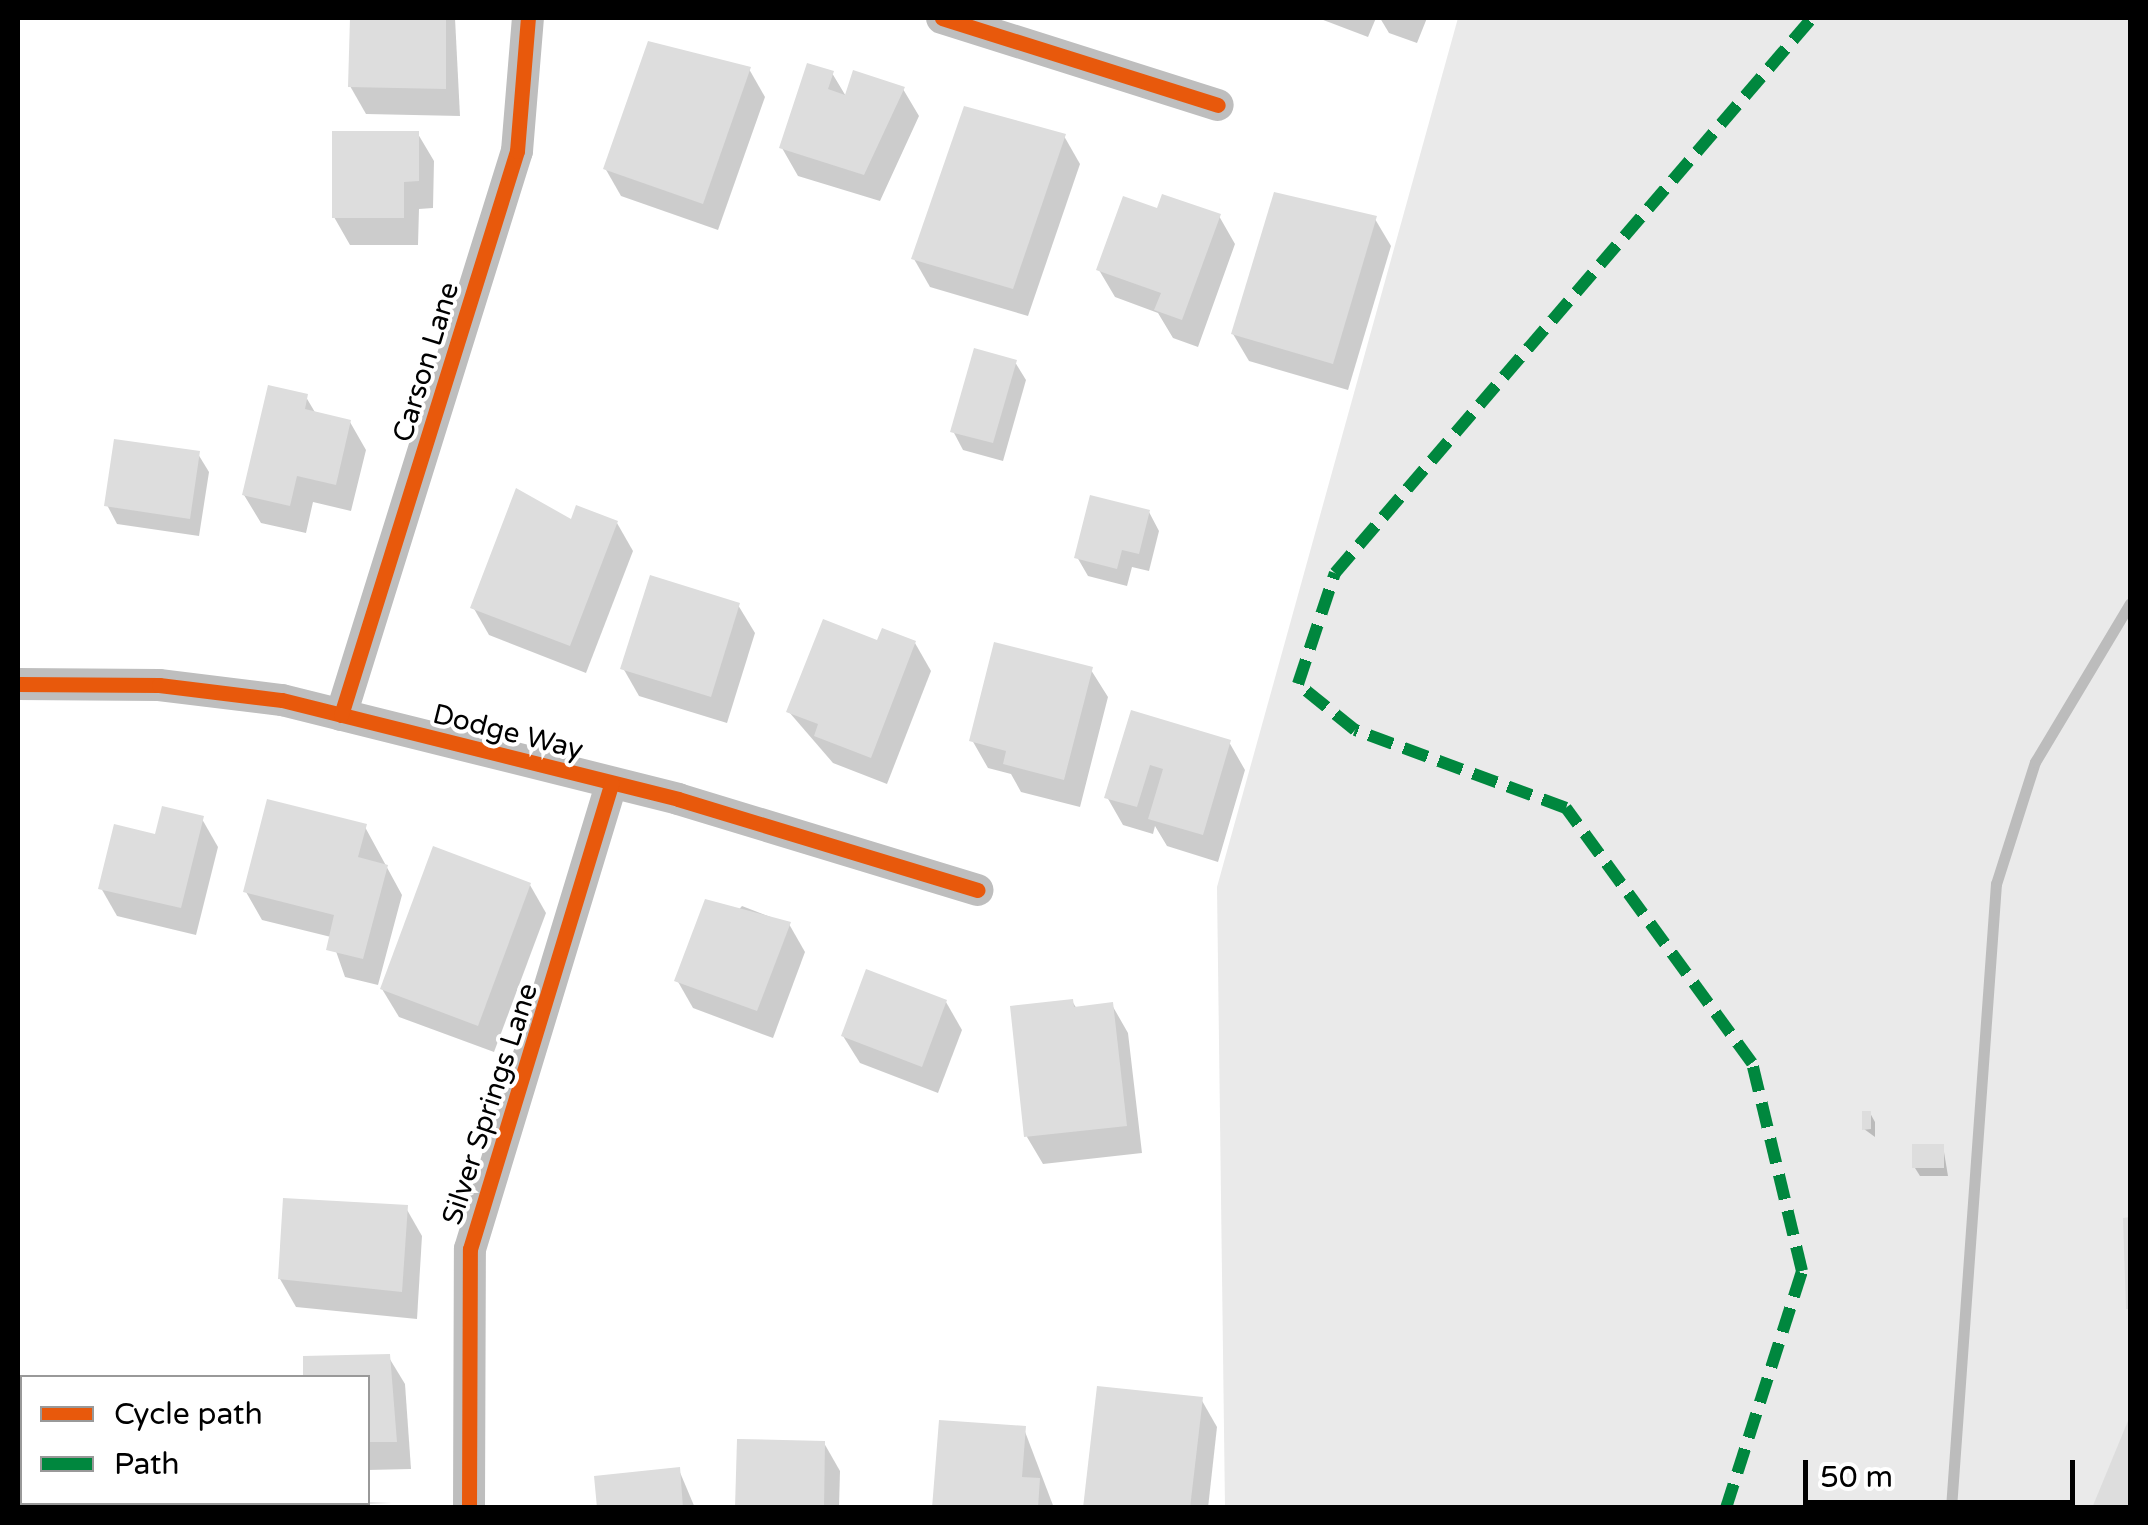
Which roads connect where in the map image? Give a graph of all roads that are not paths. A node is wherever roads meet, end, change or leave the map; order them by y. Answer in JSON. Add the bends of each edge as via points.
{"nodes":[{"id":1,"x":528,"y":18,"type":"edge"},
{"id":2,"x":942,"y":18,"type":"edge"},
{"id":3,"x":1218,"y":104,"type":"dead end"},
{"id":4,"x":18,"y":684,"type":"edge"},
{"id":5,"x":341,"y":715,"type":"junction"},
{"id":6,"x":612,"y":783,"type":"junction"},
{"id":7,"x":977,"y":890,"type":"dead end"},
{"id":8,"x":469,"y":1508,"type":"edge"}],
"edges":[{"from":1,"to":5,"type":"street","name":"Carson Lane","via":[[518,151]]},
{"from":2,"to":3,"type":"street"},
{"from":4,"to":5,"type":"street","name":"Dodge Way","via":[[159,685]]},
{"from":5,"to":6,"type":"street","name":"Dodge Way"},
{"from":6,"to":7,"type":"street","name":"Dodge Way"},
{"from":6,"to":8,"type":"street","name":"Silver Springs Lane","via":[[470,1250]]}]}
